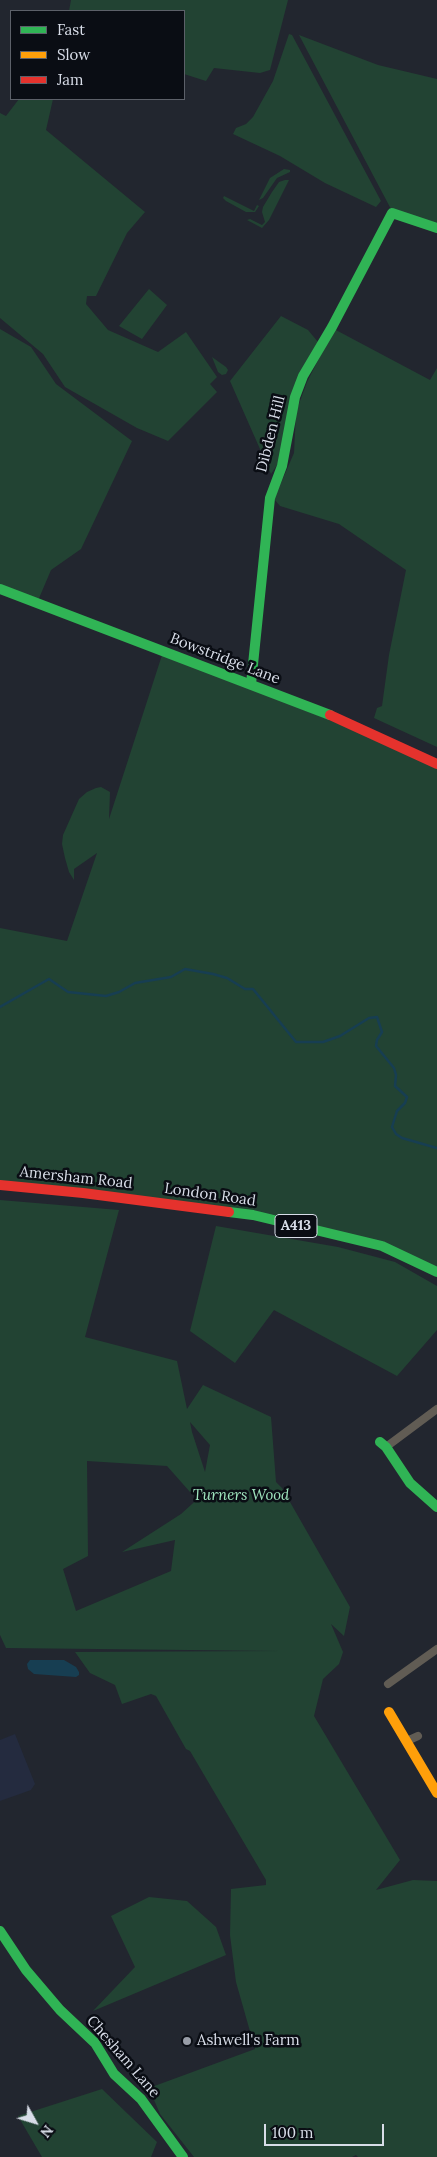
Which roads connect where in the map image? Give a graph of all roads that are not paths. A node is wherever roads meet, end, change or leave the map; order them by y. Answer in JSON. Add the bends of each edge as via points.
{"nodes":[{"id":1,"x":437,"y":228,"type":"edge"},
{"id":2,"x":0,"y":589,"type":"edge"},
{"id":3,"x":250,"y":684,"type":"junction"},
{"id":4,"x":437,"y":764,"type":"edge"},
{"id":5,"x":0,"y":1185,"type":"edge"},
{"id":6,"x":150,"y":1201,"type":"joint"},
{"id":7,"x":437,"y":1272,"type":"edge"},
{"id":8,"x":437,"y":1409,"type":"edge"},
{"id":9,"x":383,"y":1444,"type":"joint"},
{"id":10,"x":437,"y":1507,"type":"edge"},
{"id":11,"x":437,"y":1649,"type":"edge"},
{"id":12,"x":400,"y":1687,"type":"dead end"},
{"id":13,"x":389,"y":1712,"type":"dead end"},
{"id":14,"x":418,"y":1736,"type":"dead end"},
{"id":15,"x":407,"y":1741,"type":"junction"},
{"id":16,"x":437,"y":1793,"type":"edge"},
{"id":17,"x":0,"y":1932,"type":"edge"},
{"id":18,"x":183,"y":2157,"type":"edge"}],
"edges":[{"from":1,"to":3,"type":"main road","name":"Dibden Hill","via":[[392,213],[303,376],[295,398],[282,466],[270,498]]},
{"from":2,"to":3,"type":"main road","name":"Bowstridge Lane"},
{"from":3,"to":4,"type":"main road","name":"Bowstridge Lane","via":[[335,717]]},
{"from":5,"to":6,"type":"main road","name":"Amersham Road","number":"A413"},
{"from":6,"to":7,"type":"main road","name":"London Road","number":"A413","via":[[253,1215],[382,1246]]},
{"from":8,"to":9,"type":"street"},
{"from":9,"to":10,"type":"main road","via":[[410,1483]]},
{"from":11,"to":12,"type":"street","via":[[390,1682]]},
{"from":13,"to":15,"type":"main road"},
{"from":14,"to":15,"type":"street"},
{"from":15,"to":16,"type":"main road"},
{"from":17,"to":18,"type":"main road","name":"Chesham Lane","via":[[26,1970],[60,2010],[95,2043],[114,2074],[141,2100]]}]}
